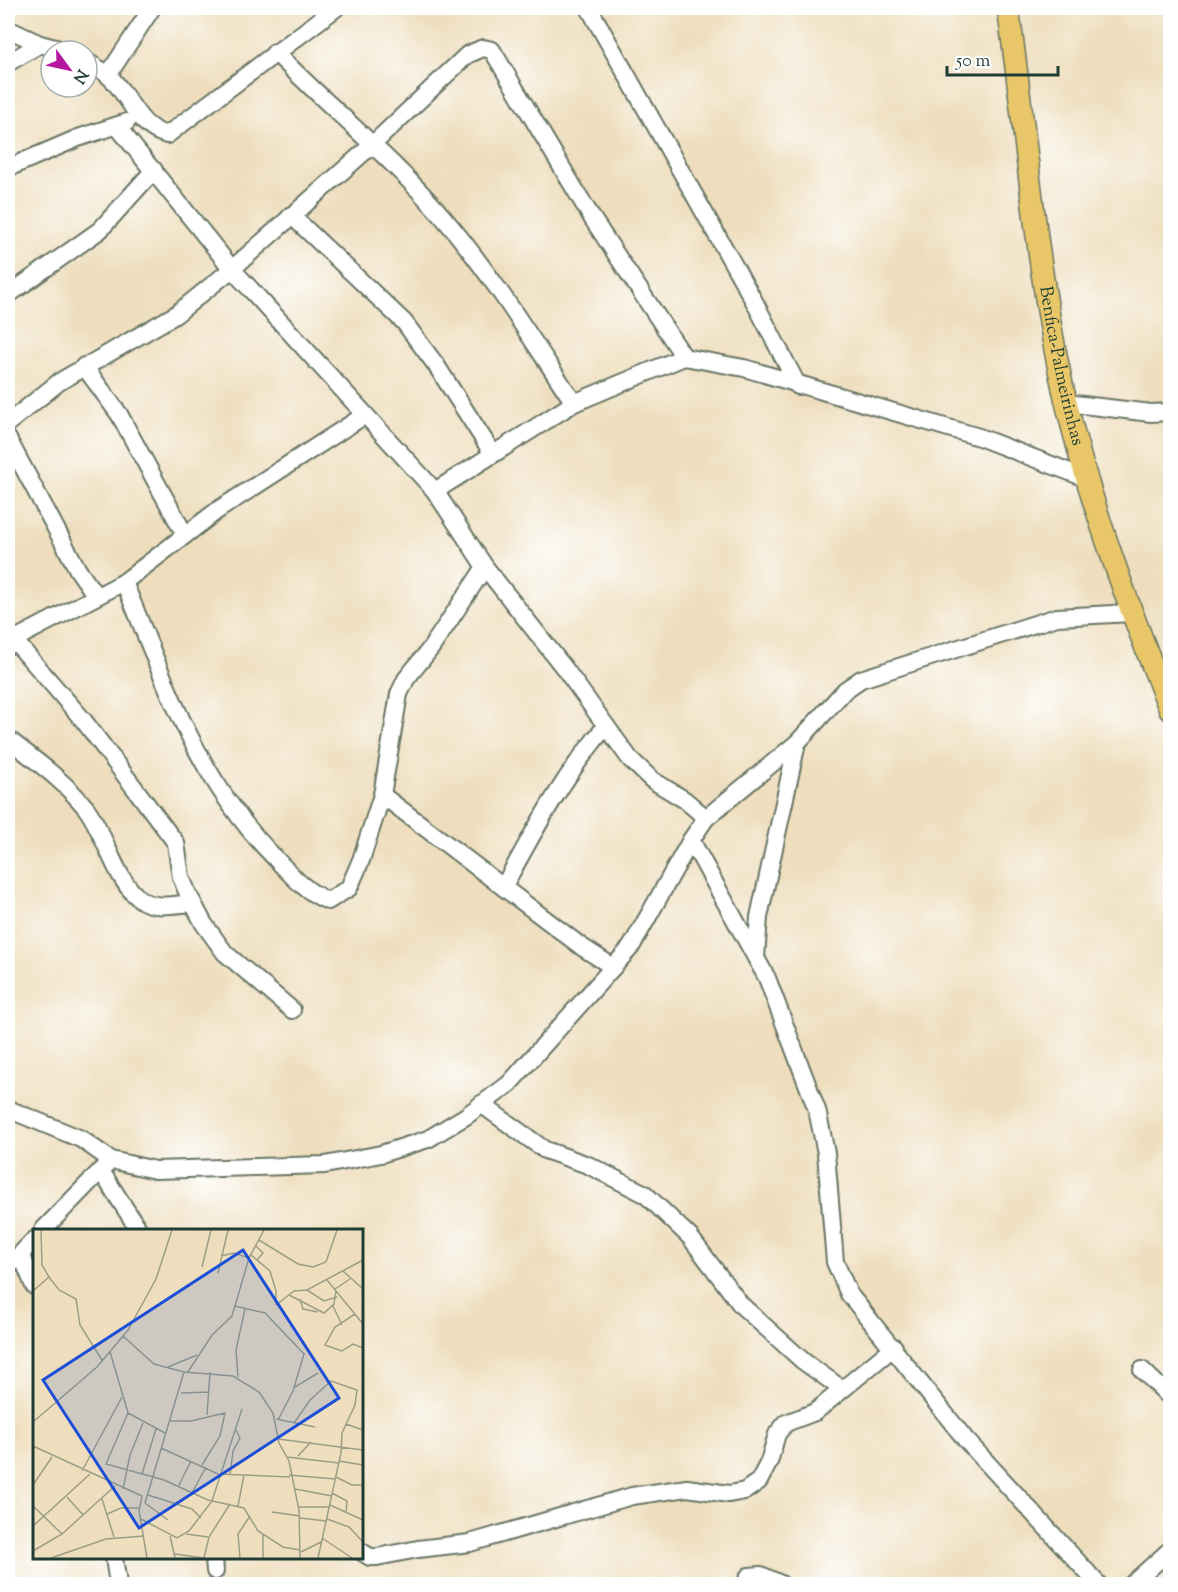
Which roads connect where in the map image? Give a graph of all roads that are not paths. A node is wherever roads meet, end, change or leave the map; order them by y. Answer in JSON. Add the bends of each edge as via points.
{"nodes":[{"id":1,"x":152,"y":8,"type":"edge"},
{"id":2,"x":589,"y":8,"type":"edge"},
{"id":3,"x":1008,"y":8,"type":"edge"},
{"id":4,"x":326,"y":10,"type":"edge"},
{"id":5,"x":8,"y":29,"type":"edge"},
{"id":6,"x":39,"y":44,"type":"edge"},
{"id":7,"x":39,"y":45,"type":"edge"},
{"id":8,"x":275,"y":52,"type":"junction"},
{"id":9,"x":8,"y":63,"type":"edge"},
{"id":10,"x":99,"y":69,"type":"edge"},
{"id":11,"x":108,"y":75,"type":"junction"},
{"id":12,"x":139,"y":118,"type":"junction"},
{"id":13,"x":117,"y":126,"type":"junction"},
{"id":14,"x":372,"y":145,"type":"junction"},
{"id":15,"x":8,"y":168,"type":"edge"},
{"id":16,"x":154,"y":170,"type":"junction"},
{"id":17,"x":291,"y":215,"type":"junction"},
{"id":18,"x":232,"y":269,"type":"junction"},
{"id":19,"x":8,"y":295,"type":"edge"},
{"id":20,"x":684,"y":357,"type":"junction"},
{"id":21,"x":84,"y":366,"type":"junction"},
{"id":22,"x":798,"y":386,"type":"junction"},
{"id":23,"x":574,"y":402,"type":"junction"},
{"id":24,"x":1066,"y":403,"type":"junction"},
{"id":25,"x":1170,"y":412,"type":"edge"},
{"id":26,"x":365,"y":415,"type":"junction"},
{"id":27,"x":8,"y":423,"type":"edge"},
{"id":28,"x":8,"y":439,"type":"edge"},
{"id":29,"x":493,"y":454,"type":"junction"},
{"id":30,"x":1088,"y":479,"type":"junction"},
{"id":31,"x":435,"y":491,"type":"junction"},
{"id":32,"x":185,"y":535,"type":"junction"},
{"id":33,"x":485,"y":567,"type":"junction"},
{"id":34,"x":124,"y":582,"type":"junction"},
{"id":35,"x":96,"y":596,"type":"junction"},
{"id":36,"x":1132,"y":613,"type":"junction"},
{"id":37,"x":10,"y":640,"type":"edge"},
{"id":38,"x":1170,"y":710,"type":"edge"},
{"id":39,"x":606,"y":726,"type":"junction"},
{"id":40,"x":8,"y":739,"type":"edge"},
{"id":41,"x":797,"y":743,"type":"junction"},
{"id":42,"x":382,"y":795,"type":"junction"},
{"id":43,"x":706,"y":818,"type":"junction"},
{"id":44,"x":691,"y":840,"type":"junction"},
{"id":45,"x":504,"y":886,"type":"junction"},
{"id":46,"x":193,"y":903,"type":"junction"},
{"id":47,"x":756,"y":957,"type":"junction"},
{"id":48,"x":614,"y":967,"type":"junction"},
{"id":49,"x":292,"y":1010,"type":"dead end"},
{"id":50,"x":481,"y":1104,"type":"junction"},
{"id":51,"x":8,"y":1108,"type":"edge"},
{"id":52,"x":106,"y":1166,"type":"junction"},
{"id":53,"x":44,"y":1229,"type":"edge"},
{"id":54,"x":138,"y":1229,"type":"edge"},
{"id":55,"x":33,"y":1241,"type":"edge"},
{"id":56,"x":21,"y":1254,"type":"junction"},
{"id":57,"x":8,"y":1267,"type":"edge"},
{"id":58,"x":33,"y":1284,"type":"edge"},
{"id":59,"x":894,"y":1347,"type":"junction"},
{"id":60,"x":1143,"y":1370,"type":"dead end"},
{"id":61,"x":842,"y":1389,"type":"junction"},
{"id":62,"x":1170,"y":1397,"type":"edge"},
{"id":63,"x":1170,"y":1550,"type":"edge"},
{"id":64,"x":363,"y":1553,"type":"edge"},
{"id":65,"x":114,"y":1559,"type":"edge"},
{"id":66,"x":118,"y":1584,"type":"edge"},
{"id":67,"x":745,"y":1584,"type":"edge"},
{"id":68,"x":781,"y":1584,"type":"edge"},
{"id":69,"x":1098,"y":1584,"type":"edge"},
{"id":70,"x":1132,"y":1584,"type":"edge"}],
"edges":[{"from":1,"to":11,"type":"street"},
{"from":2,"to":22,"type":"street"},
{"from":3,"to":24,"type":"main road","name":"Benfica-Palmeirinhas","via":[[1047,298]]},
{"from":4,"to":8,"type":"street"},
{"from":5,"to":6,"type":"street"},
{"from":7,"to":9,"type":"street"},
{"from":8,"to":12,"type":"street","via":[[167,135],[155,132]]},
{"from":8,"to":14,"type":"street"},
{"from":10,"to":11,"type":"street"},
{"from":11,"to":12,"type":"street"},
{"from":12,"to":13,"type":"street"},
{"from":13,"to":15,"type":"street"},
{"from":13,"to":16,"type":"street"},
{"from":14,"to":17,"type":"street"},
{"from":14,"to":20,"type":"street","via":[[467,55],[483,48],[492,50],[592,218]]},
{"from":14,"to":23,"type":"street","via":[[442,216],[510,306]]},
{"from":16,"to":18,"type":"street"},
{"from":16,"to":19,"type":"street","via":[[100,230]]},
{"from":17,"to":18,"type":"street"},
{"from":17,"to":29,"type":"street","via":[[404,322]]},
{"from":18,"to":21,"type":"street","via":[[175,315]]},
{"from":18,"to":26,"type":"street"},
{"from":20,"to":22,"type":"street","via":[[744,368]]},
{"from":20,"to":23,"type":"street"},
{"from":21,"to":27,"type":"street"},
{"from":21,"to":32,"type":"street","via":[[119,414]]},
{"from":22,"to":30,"type":"street","via":[[979,437]]},
{"from":23,"to":29,"type":"street"},
{"from":24,"to":25,"type":"street"},
{"from":24,"to":30,"type":"main road","name":"Benfica-Palmeirinhas"},
{"from":26,"to":31,"type":"street"},
{"from":26,"to":32,"type":"street"},
{"from":28,"to":35,"type":"street","via":[[73,562]]},
{"from":29,"to":31,"type":"street"},
{"from":30,"to":36,"type":"main road","name":"Benfica-Palmeirinhas"},
{"from":31,"to":33,"type":"street"},
{"from":32,"to":34,"type":"street"},
{"from":33,"to":39,"type":"street"},
{"from":33,"to":42,"type":"street","via":[[399,694]]},
{"from":34,"to":35,"type":"street"},
{"from":34,"to":42,"type":"street","via":[[192,745],[217,788],[246,829],[309,894],[328,901],[349,888]]},
{"from":35,"to":37,"type":"street"},
{"from":36,"to":38,"type":"main road","name":"Benfica-Palmeirinhas"},
{"from":36,"to":41,"type":"street","via":[[1057,617],[861,679],[845,690]]},
{"from":37,"to":46,"type":"street","via":[[91,730],[176,843],[181,877]]},
{"from":39,"to":43,"type":"street","via":[[630,759],[652,780]]},
{"from":39,"to":45,"type":"street","via":[[550,800]]},
{"from":40,"to":46,"type":"street","via":[[62,782],[88,810],[136,896],[153,906]]},
{"from":41,"to":43,"type":"street"},
{"from":41,"to":47,"type":"street","via":[[759,917]]},
{"from":42,"to":45,"type":"street"},
{"from":43,"to":44,"type":"street"},
{"from":44,"to":47,"type":"street"},
{"from":44,"to":48,"type":"street","via":[[647,923]]},
{"from":45,"to":48,"type":"street"},
{"from":46,"to":49,"type":"street","via":[[225,953]]},
{"from":47,"to":59,"type":"street","via":[[817,1110],[826,1153],[835,1262],[849,1294]]},
{"from":48,"to":50,"type":"street","via":[[509,1084]]},
{"from":50,"to":52,"type":"street","via":[[428,1139],[381,1154],[325,1165],[155,1170]]},
{"from":50,"to":61,"type":"street","via":[[545,1150],[588,1165],[645,1194],[690,1237],[741,1305],[803,1361]]},
{"from":51,"to":52,"type":"street","via":[[81,1139]]},
{"from":52,"to":53,"type":"street"},
{"from":52,"to":54,"type":"street"},
{"from":55,"to":56,"type":"street"},
{"from":56,"to":57,"type":"street"},
{"from":56,"to":58,"type":"street"},
{"from":59,"to":61,"type":"street"},
{"from":59,"to":69,"type":"street","via":[[966,1440]]},
{"from":60,"to":62,"type":"street"},
{"from":61,"to":64,"type":"street","via":[[815,1412],[786,1423],[777,1434],[770,1462],[759,1480],[745,1491],[729,1494],[687,1488],[632,1496],[470,1543],[377,1557]]},
{"from":63,"to":70,"type":"street"},
{"from":65,"to":66,"type":"street"},
{"from":67,"to":68,"type":"street","via":[[749,1576],[761,1575]]}]}
